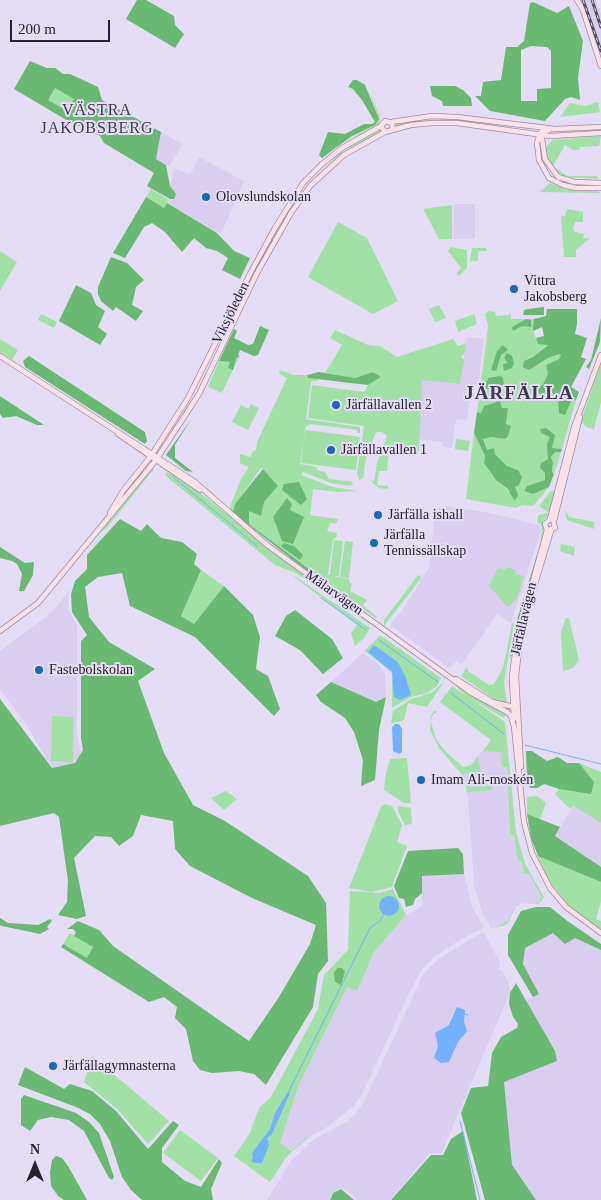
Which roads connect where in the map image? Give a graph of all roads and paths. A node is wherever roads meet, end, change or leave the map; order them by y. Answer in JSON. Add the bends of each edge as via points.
{"nodes":[{"id":1,"x":577,"y":0,"type":"edge"},
{"id":2,"x":601,"y":66,"type":"edge"},
{"id":3,"x":390,"y":122,"type":"junction"},
{"id":4,"x":381,"y":126,"type":"junction"},
{"id":5,"x":532,"y":127,"type":"junction"},
{"id":6,"x":600,"y":127,"type":"edge"},
{"id":7,"x":555,"y":129,"type":"junction"},
{"id":8,"x":393,"y":130,"type":"junction"},
{"id":9,"x":384,"y":132,"type":"junction"},
{"id":10,"x":601,"y":133,"type":"edge"},
{"id":11,"x":531,"y":134,"type":"junction"},
{"id":12,"x":541,"y":134,"type":"junction"},
{"id":13,"x":566,"y":136,"type":"junction"},
{"id":14,"x":537,"y":143,"type":"junction"},
{"id":15,"x":543,"y":151,"type":"junction"},
{"id":16,"x":601,"y":183,"type":"edge"},
{"id":17,"x":601,"y":188,"type":"edge"},
{"id":18,"x":601,"y":355,"type":"edge"},
{"id":19,"x":0,"y":356,"type":"edge"},
{"id":20,"x":152,"y":455,"type":"junction"},
{"id":21,"x":157,"y":459,"type":"junction"},
{"id":22,"x":552,"y":520,"type":"junction"},
{"id":23,"x":105,"y":523,"type":"junction"},
{"id":24,"x":549,"y":530,"type":"junction"},
{"id":25,"x":0,"y":631,"type":"edge"},
{"id":26,"x":512,"y":690,"type":"junction"},
{"id":27,"x":499,"y":706,"type":"junction"},
{"id":28,"x":515,"y":708,"type":"junction"},
{"id":29,"x":514,"y":728,"type":"junction"},
{"id":30,"x":521,"y":796,"type":"junction"},
{"id":31,"x":601,"y":933,"type":"edge"}],
"edges":[{"from":1,"to":2,"type":"street"},
{"from":3,"to":4,"type":"street","name":"Viksjöleden","via":[[384,121]]},
{"from":3,"to":5,"type":"street","via":[[457,116]]},
{"from":3,"to":8,"type":"street"},
{"from":4,"to":9,"type":"street"},
{"from":4,"to":20,"type":"street","name":"Viksjöleden","via":[[342,148],[303,183],[252,270],[200,379]]},
{"from":5,"to":7,"type":"street"},
{"from":5,"to":12,"type":"street"},
{"from":6,"to":7,"type":"street"},
{"from":7,"to":12,"type":"street"},
{"from":8,"to":9,"type":"street","name":"Viksjöleden"},
{"from":8,"to":11,"type":"street","via":[[433,123],[457,123]]},
{"from":9,"to":21,"type":"street","name":"Viksjöleden","via":[[344,154],[298,202],[257,273],[199,394]]},
{"from":10,"to":13,"type":"street"},
{"from":11,"to":12,"type":"street"},
{"from":11,"to":14,"type":"street"},
{"from":12,"to":13,"type":"street"},
{"from":12,"to":14,"type":"street"},
{"from":12,"to":15,"type":"street"},
{"from":13,"to":15,"type":"street","via":[[549,139]]},
{"from":14,"to":17,"type":"street","via":[[542,168],[554,181],[576,188]]},
{"from":15,"to":16,"type":"street","via":[[548,166],[558,177],[575,182]]},
{"from":18,"to":22,"type":"street","via":[[574,427]]},
{"from":19,"to":20,"type":"street","name":"Mälarvägen"},
{"from":20,"to":21,"type":"street","name":"Mälarvägen"},
{"from":20,"to":23,"type":"street","name":"Viksjöleden","via":[[123,491]]},
{"from":21,"to":23,"type":"street","name":"Viksjöleden"},
{"from":21,"to":27,"type":"street","name":"Mälarvägen","via":[[195,482],[267,544],[470,692]]},
{"from":22,"to":24,"type":"street","via":[[545,524]]},
{"from":22,"to":24,"type":"street","via":[[556,527]]},
{"from":23,"to":25,"type":"street","name":"Viksjöleden","via":[[38,603]]},
{"from":24,"to":26,"type":"street","name":"Järfällavägen","via":[[519,634]]},
{"from":24,"to":28,"type":"street","name":"Järfällavägen","via":[[520,644]]},
{"from":26,"to":27,"type":"street","via":[[510,702]]},
{"from":26,"to":28,"type":"street","name":"Järfällavägen"},
{"from":27,"to":28,"type":"street"},
{"from":27,"to":29,"type":"street","name":"Järfällavägen","via":[[511,716]]},
{"from":28,"to":29,"type":"street","name":"Järfällavägen"},
{"from":28,"to":30,"type":"street","name":"Järfällavägen"},
{"from":29,"to":30,"type":"street","name":"Järfällavägen"},
{"from":30,"to":31,"type":"street","name":"Järfällavägen","via":[[526,835],[540,872],[566,907]]}]}
